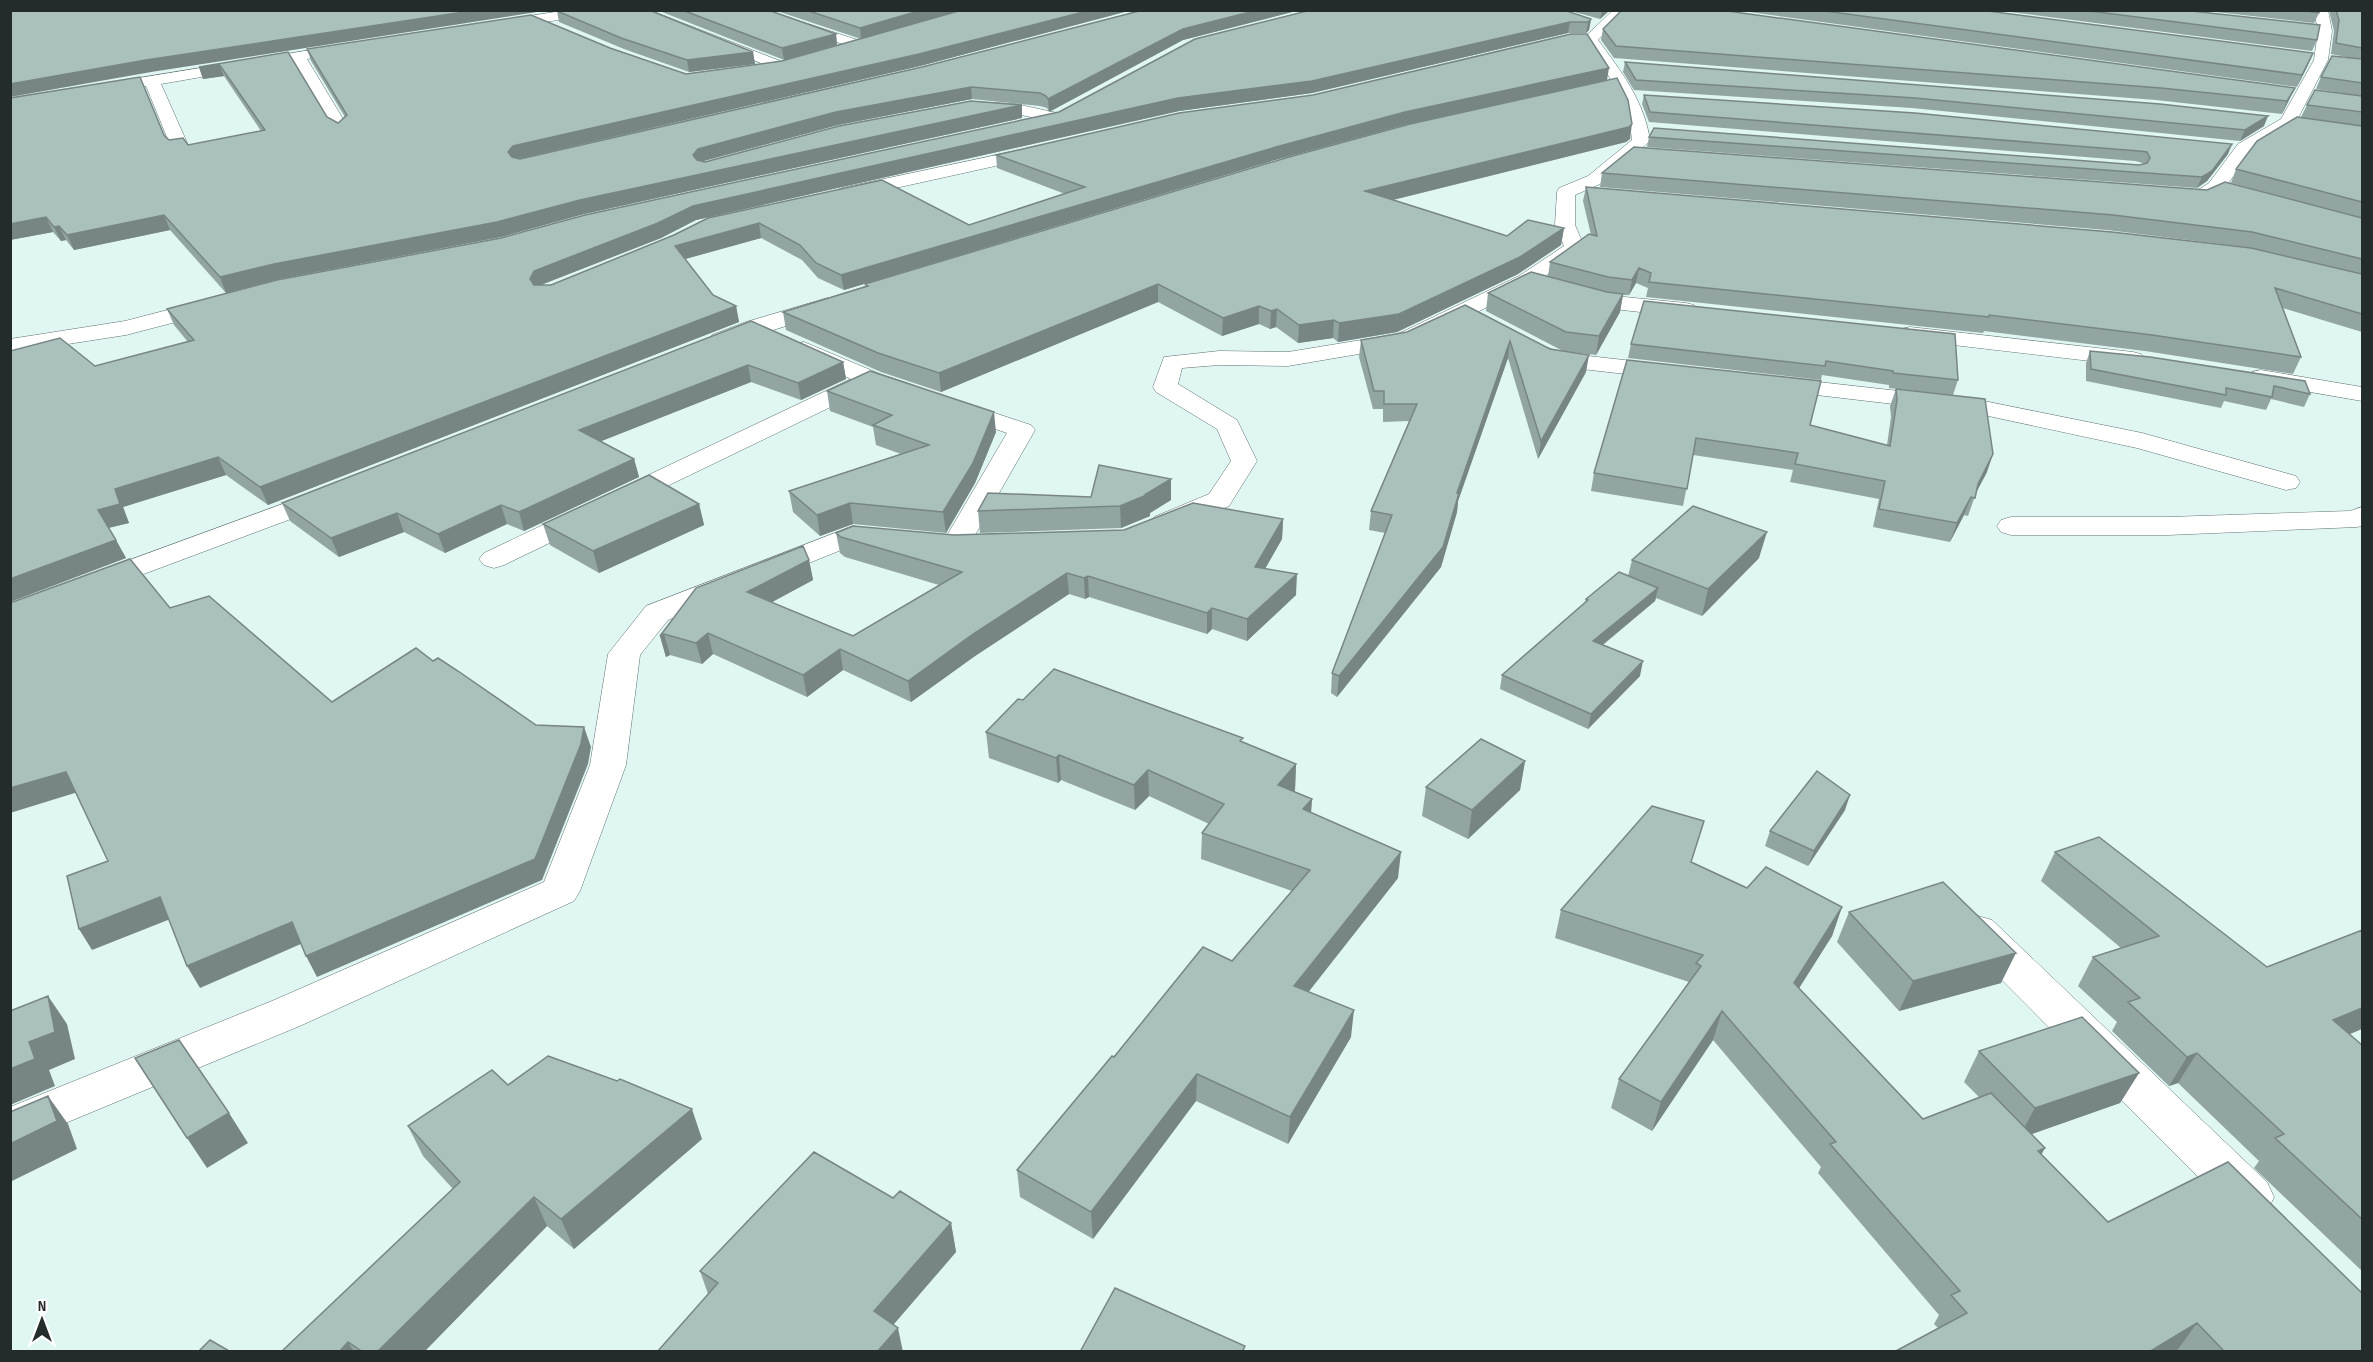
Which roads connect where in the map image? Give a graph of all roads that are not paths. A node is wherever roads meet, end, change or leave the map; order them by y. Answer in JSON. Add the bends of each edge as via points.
{"nodes":[{"id":1,"x":599,"y":10,"type":"edge"},
{"id":2,"x":636,"y":10,"type":"edge"},
{"id":3,"x":750,"y":10,"type":"edge"},
{"id":4,"x":1642,"y":10,"type":"edge"},
{"id":5,"x":2321,"y":10,"type":"edge"},
{"id":6,"x":537,"y":20,"type":"junction"},
{"id":7,"x":478,"y":28,"type":"edge"},
{"id":8,"x":557,"y":28,"type":"edge"},
{"id":9,"x":1592,"y":29,"type":"junction"},
{"id":10,"x":1558,"y":42,"type":"edge"},
{"id":11,"x":368,"y":45,"type":"edge"},
{"id":12,"x":839,"y":52,"type":"edge"},
{"id":13,"x":298,"y":57,"type":"junction"},
{"id":14,"x":747,"y":72,"type":"edge"},
{"id":15,"x":151,"y":79,"type":"junction"},
{"id":16,"x":2297,"y":93,"type":"junction"},
{"id":17,"x":2323,"y":96,"type":"edge"},
{"id":18,"x":10,"y":104,"type":"edge"},
{"id":19,"x":961,"y":108,"type":"edge"},
{"id":20,"x":2266,"y":119,"type":"edge"},
{"id":21,"x":2288,"y":122,"type":"junction"},
{"id":22,"x":2310,"y":125,"type":"edge"},
{"id":23,"x":1019,"y":126,"type":"edge"},
{"id":24,"x":341,"y":129,"type":"edge"},
{"id":25,"x":2220,"y":145,"type":"edge"},
{"id":26,"x":180,"y":147,"type":"edge"},
{"id":27,"x":1052,"y":148,"type":"edge"},
{"id":28,"x":2244,"y":148,"type":"junction"},
{"id":29,"x":2214,"y":179,"type":"junction"},
{"id":30,"x":1566,"y":192,"type":"junction"},
{"id":31,"x":2155,"y":192,"type":"edge"},
{"id":32,"x":2238,"y":193,"type":"edge"},
{"id":33,"x":1602,"y":195,"type":"edge"},
{"id":34,"x":834,"y":196,"type":"edge"},
{"id":35,"x":1526,"y":280,"type":"junction"},
{"id":36,"x":236,"y":299,"type":"edge"},
{"id":37,"x":844,"y":300,"type":"edge"},
{"id":38,"x":1462,"y":310,"type":"junction"},
{"id":39,"x":1710,"y":313,"type":"edge"},
{"id":40,"x":754,"y":327,"type":"junction"},
{"id":41,"x":1493,"y":327,"type":"edge"},
{"id":42,"x":1886,"y":332,"type":"edge"},
{"id":43,"x":13,"y":341,"type":"edge"},
{"id":44,"x":1525,"y":343,"type":"edge"},
{"id":45,"x":699,"y":349,"type":"edge"},
{"id":46,"x":2157,"y":362,"type":"edge"},
{"id":47,"x":2238,"y":374,"type":"edge"},
{"id":48,"x":1697,"y":375,"type":"edge"},
{"id":49,"x":871,"y":378,"type":"junction"},
{"id":50,"x":1756,"y":382,"type":"edge"},
{"id":51,"x":2362,"y":394,"type":"edge"},
{"id":52,"x":2286,"y":482,"type":"dead end"},
{"id":53,"x":348,"y":487,"type":"edge"},
{"id":54,"x":2362,"y":514,"type":"edge"},
{"id":55,"x":2011,"y":526,"type":"dead end"},
{"id":56,"x":1135,"y":535,"type":"edge"},
{"id":57,"x":933,"y":542,"type":"junction"},
{"id":58,"x":990,"y":544,"type":"edge"},
{"id":59,"x":494,"y":559,"type":"dead end"},
{"id":60,"x":10,"y":615,"type":"edge"},
{"id":61,"x":1947,"y":900,"type":"edge"},
{"id":62,"x":10,"y":1127,"type":"edge"},
{"id":63,"x":2278,"y":1225,"type":"edge"}],
"edges":[{"from":1,"to":6,"type":"street"},
{"from":2,"to":14,"type":"street","via":[[788,66]]},
{"from":3,"to":12,"type":"street","via":[[867,44]]},
{"from":4,"to":9,"type":"street","via":[[1616,15]]},
{"from":5,"to":16,"type":"street","via":[[2320,60]]},
{"from":6,"to":7,"type":"street"},
{"from":6,"to":8,"type":"street"},
{"from":9,"to":10,"type":"street"},
{"from":9,"to":30,"type":"street","via":[[1622,82],[1645,142],[1594,180]]},
{"from":11,"to":13,"type":"street"},
{"from":13,"to":15,"type":"street"},
{"from":13,"to":24,"type":"street"},
{"from":15,"to":18,"type":"street"},
{"from":15,"to":26,"type":"street"},
{"from":16,"to":17,"type":"street"},
{"from":16,"to":21,"type":"street"},
{"from":19,"to":23,"type":"street","via":[[1016,109],[1065,116]]},
{"from":20,"to":21,"type":"street"},
{"from":21,"to":22,"type":"street"},
{"from":21,"to":28,"type":"street"},
{"from":25,"to":28,"type":"street"},
{"from":27,"to":34,"type":"street"},
{"from":28,"to":29,"type":"street"},
{"from":29,"to":31,"type":"street","via":[[2201,196]]},
{"from":29,"to":32,"type":"street"},
{"from":30,"to":33,"type":"street"},
{"from":30,"to":35,"type":"street","via":[[1565,225],[1575,248]]},
{"from":35,"to":38,"type":"street"},
{"from":35,"to":39,"type":"street","via":[[1604,301]]},
{"from":36,"to":43,"type":"street","via":[[126,328]]},
{"from":37,"to":40,"type":"street"},
{"from":38,"to":41,"type":"street"},
{"from":38,"to":56,"type":"street","via":[[1404,340],[1288,359],[1172,362],[1165,387],[1228,425],[1245,462],[1219,500]]},
{"from":40,"to":45,"type":"street"},
{"from":40,"to":49,"type":"street"},
{"from":42,"to":46,"type":"street"},
{"from":44,"to":48,"type":"street","via":[[1556,359]]},
{"from":47,"to":51,"type":"street"},
{"from":49,"to":57,"type":"street","via":[[1022,430]]},
{"from":49,"to":59,"type":"street"},
{"from":50,"to":52,"type":"street","via":[[1979,407],[2142,441]]},
{"from":53,"to":60,"type":"street"},
{"from":54,"to":55,"type":"street","via":[[2358,519],[2168,526]]},
{"from":57,"to":58,"type":"street"},
{"from":57,"to":62,"type":"street","via":[[853,535],[657,613],[624,654],[608,765],[560,891],[219,1043]]},
{"from":61,"to":63,"type":"street"}]}
